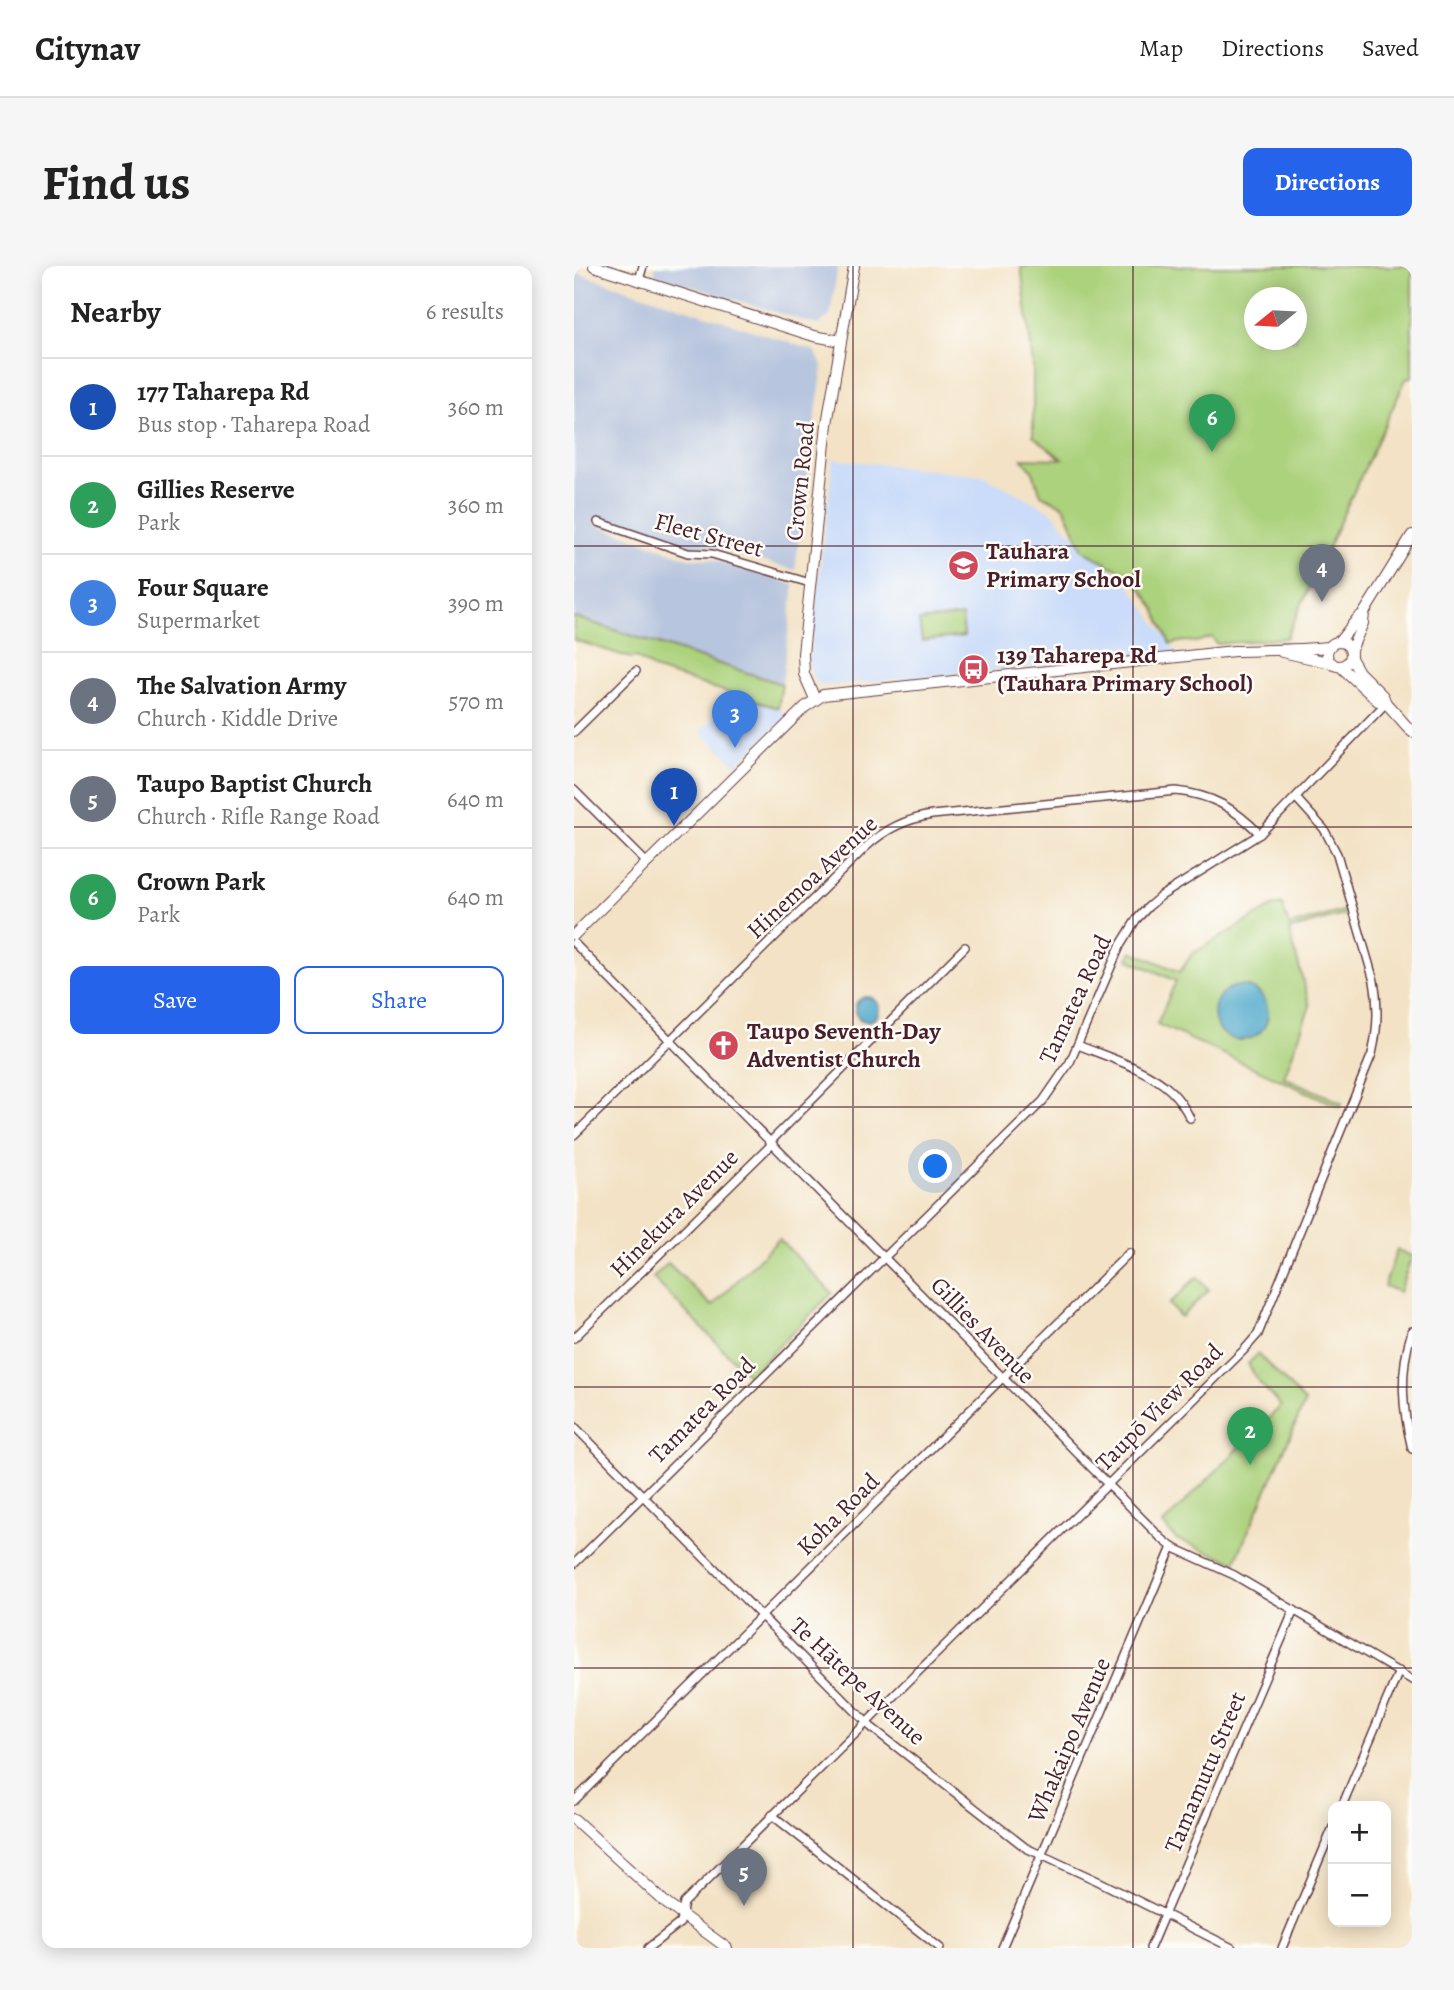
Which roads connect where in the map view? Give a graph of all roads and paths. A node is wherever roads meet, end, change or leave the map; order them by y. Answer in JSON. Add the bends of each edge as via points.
{"nodes":[{"id":1,"x":594,"y":266,"type":"edge"},
{"id":2,"x":643,"y":266,"type":"edge"},
{"id":3,"x":854,"y":266,"type":"edge"},
{"id":4,"x":639,"y":280,"type":"junction"},
{"id":5,"x":841,"y":341,"type":"junction"},
{"id":6,"x":598,"y":522,"type":"dead end"},
{"id":7,"x":1412,"y":535,"type":"edge"},
{"id":8,"x":810,"y":583,"type":"junction"},
{"id":9,"x":1364,"y":613,"type":"junction"},
{"id":10,"x":1334,"y":644,"type":"junction"},
{"id":11,"x":1278,"y":651,"type":"junction"},
{"id":12,"x":1351,"y":654,"type":"junction"},
{"id":13,"x":1336,"y":665,"type":"junction"},
{"id":14,"x":636,"y":671,"type":"dead end"},
{"id":15,"x":815,"y":699,"type":"junction"},
{"id":16,"x":1385,"y":703,"type":"junction"},
{"id":17,"x":574,"y":732,"type":"edge"},
{"id":18,"x":1412,"y":732,"type":"edge"},
{"id":19,"x":574,"y":790,"type":"edge"},
{"id":20,"x":1296,"y":798,"type":"junction"},
{"id":21,"x":1260,"y":834,"type":"junction"},
{"id":22,"x":647,"y":863,"type":"junction"},
{"id":23,"x":574,"y":935,"type":"edge"},
{"id":24,"x":574,"y":943,"type":"edge"},
{"id":25,"x":965,"y":947,"type":"dead end"},
{"id":26,"x":670,"y":1041,"type":"junction"},
{"id":27,"x":1078,"y":1045,"type":"junction"},
{"id":28,"x":1190,"y":1118,"type":"dead end"},
{"id":29,"x":574,"y":1135,"type":"edge"},
{"id":30,"x":771,"y":1143,"type":"junction"},
{"id":31,"x":1129,"y":1253,"type":"dead end"},
{"id":32,"x":884,"y":1258,"type":"junction"},
{"id":33,"x":1412,"y":1331,"type":"edge"},
{"id":34,"x":574,"y":1338,"type":"edge"},
{"id":35,"x":1003,"y":1378,"type":"junction"},
{"id":36,"x":574,"y":1426,"type":"edge"},
{"id":37,"x":1412,"y":1448,"type":"edge"},
{"id":38,"x":1108,"y":1485,"type":"junction"},
{"id":39,"x":643,"y":1496,"type":"junction"},
{"id":40,"x":1172,"y":1548,"type":"junction"},
{"id":41,"x":574,"y":1564,"type":"edge"},
{"id":42,"x":1294,"y":1610,"type":"junction"},
{"id":43,"x":762,"y":1616,"type":"junction"},
{"id":44,"x":1399,"y":1671,"type":"junction"},
{"id":45,"x":1412,"y":1680,"type":"edge"},
{"id":46,"x":866,"y":1723,"type":"junction"},
{"id":47,"x":574,"y":1801,"type":"edge"},
{"id":48,"x":1344,"y":1801,"type":"edge"},
{"id":49,"x":772,"y":1815,"type":"junction"},
{"id":50,"x":574,"y":1819,"type":"edge"},
{"id":51,"x":1328,"y":1839,"type":"edge"},
{"id":52,"x":1041,"y":1856,"type":"junction"},
{"id":53,"x":1165,"y":1914,"type":"junction"},
{"id":54,"x":681,"y":1916,"type":"junction"},
{"id":55,"x":648,"y":1948,"type":"edge"},
{"id":56,"x":727,"y":1948,"type":"edge"},
{"id":57,"x":940,"y":1948,"type":"edge"},
{"id":58,"x":1002,"y":1948,"type":"edge"},
{"id":59,"x":1150,"y":1948,"type":"edge"},
{"id":60,"x":1232,"y":1948,"type":"edge"},
{"id":61,"x":1282,"y":1948,"type":"edge"}],
"edges":[{"from":1,"to":4,"type":"street"},
{"from":2,"to":4,"type":"street"},
{"from":3,"to":5,"type":"street","name":"Crown Road"},
{"from":4,"to":5,"type":"street"},
{"from":5,"to":8,"type":"street","name":"Crown Road"},
{"from":6,"to":8,"type":"street","name":"Fleet Street","via":[[688,553],[712,554]]},
{"from":7,"to":9,"type":"street"},
{"from":8,"to":15,"type":"street","name":"Crown Road","via":[[803,664]]},
{"from":9,"to":10,"type":"street"},
{"from":9,"to":12,"type":"street"},
{"from":10,"to":11,"type":"street"},
{"from":10,"to":12,"type":"street","via":[[1346,644]]},
{"from":10,"to":13,"type":"street","via":[[1328,657]]},
{"from":11,"to":13,"type":"street"},
{"from":11,"to":15,"type":"street","via":[[1220,652],[833,693]]},
{"from":12,"to":13,"type":"street","via":[[1347,663]]},
{"from":12,"to":16,"type":"street","via":[[1359,672]]},
{"from":13,"to":16,"type":"street"},
{"from":14,"to":17,"type":"street"},
{"from":15,"to":22,"type":"street"},
{"from":16,"to":18,"type":"street"},
{"from":16,"to":20,"type":"street","name":"Tamatea Road"},
{"from":19,"to":22,"type":"street"},
{"from":20,"to":21,"type":"street","name":"Tamatea Road"},
{"from":20,"to":38,"type":"street","name":"Taupō View Road","via":[[1324,829],[1343,872],[1377,998],[1372,1054],[1258,1334]]},
{"from":21,"to":26,"type":"street","name":"Hinemoa Avenue","via":[[1222,803],[1176,791],[932,815],[903,822],[866,847]]},
{"from":21,"to":27,"type":"street","name":"Tamatea Road","via":[[1148,906],[1120,946]]},
{"from":22,"to":23,"type":"street"},
{"from":24,"to":26,"type":"street","name":"Gillies Avenue"},
{"from":25,"to":30,"type":"street","name":"Hinekura Avenue"},
{"from":26,"to":29,"type":"street","name":"Hinemoa Avenue"},
{"from":26,"to":30,"type":"street","name":"Gillies Avenue"},
{"from":27,"to":28,"type":"street","via":[[1151,1076],[1170,1089]]},
{"from":27,"to":32,"type":"street","name":"Tamatea Road","via":[[1043,1101]]},
{"from":30,"to":32,"type":"street","name":"Gillies Avenue"},
{"from":30,"to":34,"type":"street","name":"Hinekura Avenue"},
{"from":31,"to":35,"type":"street","name":"Koha Road"},
{"from":32,"to":35,"type":"street","name":"Gillies Avenue"},
{"from":32,"to":39,"type":"street","name":"Tamatea Road"},
{"from":33,"to":37,"type":"street","via":[[1403,1396]]},
{"from":35,"to":38,"type":"street","name":"Gillies Avenue"},
{"from":35,"to":43,"type":"street","name":"Koha Road"},
{"from":36,"to":39,"type":"street","name":"Te Hātepe Avenue"},
{"from":38,"to":40,"type":"street","name":"Gillies Avenue"},
{"from":38,"to":46,"type":"street","name":"Taupō View Road"},
{"from":39,"to":41,"type":"street","name":"Tamatea Road"},
{"from":39,"to":43,"type":"street","name":"Te Hātepe Avenue"},
{"from":40,"to":42,"type":"street","name":"Gillies Avenue","via":[[1234,1575]]},
{"from":40,"to":52,"type":"street","name":"Whakaipo Avenue"},
{"from":42,"to":44,"type":"street","name":"Gillies Avenue"},
{"from":42,"to":53,"type":"street","name":"Tamamutu Street"},
{"from":43,"to":46,"type":"street","name":"Te Hātepe Avenue"},
{"from":43,"to":47,"type":"street","name":"Koha Road"},
{"from":44,"to":45,"type":"street","name":"Gillies Avenue"},
{"from":44,"to":48,"type":"street"},
{"from":46,"to":49,"type":"street","name":"Taupō View Road"},
{"from":46,"to":52,"type":"street","name":"Te Hātepe Avenue"},
{"from":49,"to":54,"type":"street","name":"Taupō View Road","via":[[684,1903]]},
{"from":49,"to":57,"type":"street"},
{"from":50,"to":54,"type":"street"},
{"from":51,"to":61,"type":"street"},
{"from":52,"to":53,"type":"street","name":"Te Hātepe Avenue"},
{"from":52,"to":58,"type":"street","name":"Whakaipo Avenue"},
{"from":53,"to":59,"type":"street","name":"Tamamutu Street"},
{"from":53,"to":60,"type":"street","name":"Te Hātepe Avenue"},
{"from":54,"to":55,"type":"street","name":"Taupō View Road","via":[[680,1923]]},
{"from":54,"to":56,"type":"street"}]}
